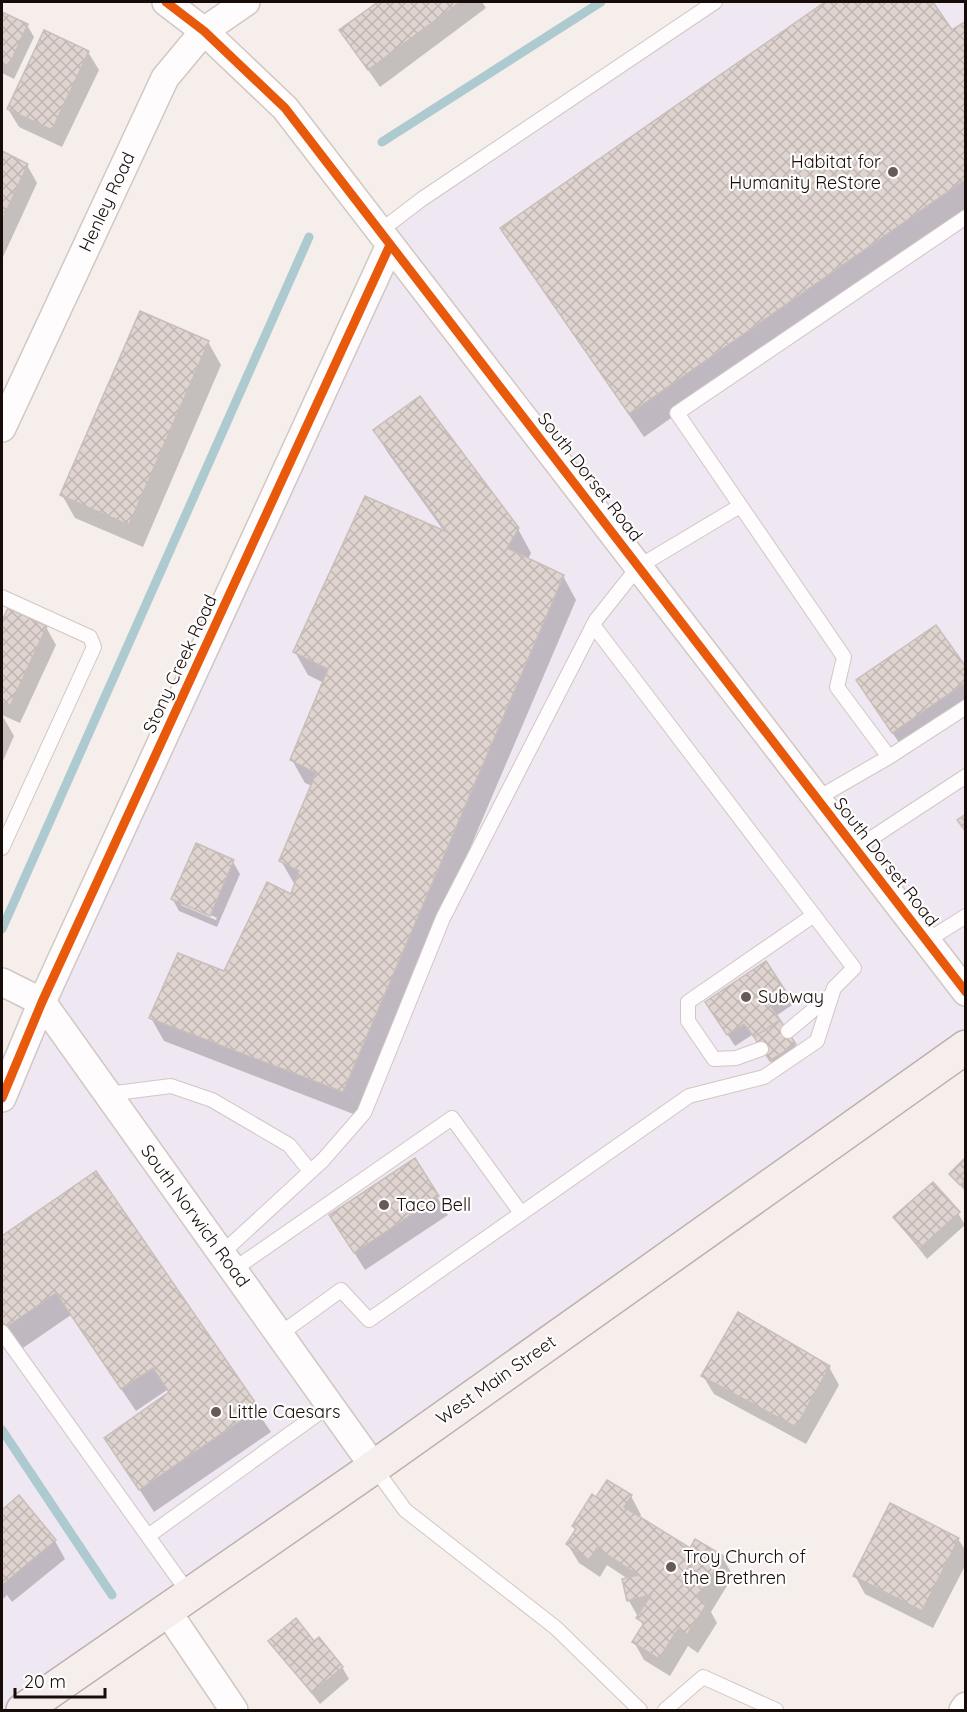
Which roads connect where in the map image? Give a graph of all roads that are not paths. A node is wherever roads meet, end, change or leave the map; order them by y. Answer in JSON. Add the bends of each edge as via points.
{"nodes":[{"id":1,"x":166,"y":2,"type":"edge"},
{"id":2,"x":246,"y":2,"type":"edge"},
{"id":3,"x":714,"y":2,"type":"edge"},
{"id":4,"x":204,"y":31,"type":"junction"},
{"id":5,"x":966,"y":218,"type":"edge"},
{"id":6,"x":385,"y":238,"type":"junction"},
{"id":7,"x":2,"y":428,"type":"edge"},
{"id":8,"x":740,"y":506,"type":"junction"},
{"id":9,"x":638,"y":567,"type":"junction"},
{"id":10,"x":2,"y":597,"type":"edge"},
{"id":11,"x":593,"y":625,"type":"junction"},
{"id":12,"x":966,"y":707,"type":"edge"},
{"id":13,"x":889,"y":757,"type":"junction"},
{"id":14,"x":966,"y":776,"type":"edge"},
{"id":15,"x":816,"y":798,"type":"junction"},
{"id":16,"x":2,"y":848,"type":"edge"},
{"id":17,"x":855,"y":849,"type":"junction"},
{"id":18,"x":814,"y":915,"type":"junction"},
{"id":19,"x":966,"y":916,"type":"edge"},
{"id":20,"x":926,"y":941,"type":"junction"},
{"id":21,"x":2,"y":982,"type":"edge"},
{"id":22,"x":966,"y":992,"type":"edge"},
{"id":23,"x":832,"y":993,"type":"junction"},
{"id":24,"x":42,"y":1002,"type":"junction"},
{"id":25,"x":788,"y":1031,"type":"dead end"},
{"id":26,"x":966,"y":1047,"type":"edge"},
{"id":27,"x":762,"y":1048,"type":"dead end"},
{"id":28,"x":108,"y":1094,"type":"junction"},
{"id":29,"x":2,"y":1098,"type":"edge"},
{"id":30,"x":310,"y":1171,"type":"junction"},
{"id":31,"x":521,"y":1213,"type":"junction"},
{"id":32,"x":227,"y":1262,"type":"junction"},
{"id":33,"x":2,"y":1332,"type":"edge"},
{"id":34,"x":280,"y":1334,"type":"junction"},
{"id":35,"x":330,"y":1405,"type":"junction"},
{"id":36,"x":374,"y":1467,"type":"junction"},
{"id":37,"x":148,"y":1536,"type":"junction"},
{"id":38,"x":179,"y":1603,"type":"junction"},
{"id":39,"x":966,"y":1706,"type":"edge"},
{"id":40,"x":23,"y":1710,"type":"edge"},
{"id":41,"x":234,"y":1710,"type":"edge"},
{"id":42,"x":640,"y":1710,"type":"edge"},
{"id":43,"x":665,"y":1710,"type":"edge"},
{"id":44,"x":776,"y":1710,"type":"edge"},
{"id":45,"x":963,"y":1710,"type":"edge"}],
"edges":[{"from":1,"to":4,"type":"street","name":"South Dorset Road"},
{"from":2,"to":4,"type":"street","name":"Henley Road"},
{"from":3,"to":6,"type":"lane","via":[[422,200]]},
{"from":4,"to":6,"type":"street","name":"South Dorset Road","via":[[285,108]]},
{"from":4,"to":7,"type":"street","name":"Henley Road","via":[[165,78]]},
{"from":5,"to":8,"type":"lane","via":[[677,413]]},
{"from":6,"to":9,"type":"street","name":"South Dorset Road"},
{"from":6,"to":24,"type":"street","name":"Stony Creek Road"},
{"from":8,"to":9,"type":"lane"},
{"from":8,"to":13,"type":"lane","via":[[844,657],[837,687]]},
{"from":9,"to":11,"type":"lane"},
{"from":9,"to":15,"type":"street","name":"South Dorset Road"},
{"from":10,"to":16,"type":"lane","via":[[90,638],[94,647]]},
{"from":11,"to":18,"type":"lane"},
{"from":11,"to":30,"type":"lane","via":[[443,918],[364,1113]]},
{"from":12,"to":13,"type":"lane"},
{"from":13,"to":15,"type":"lane"},
{"from":14,"to":17,"type":"lane"},
{"from":15,"to":17,"type":"street","name":"South Dorset Road"},
{"from":17,"to":20,"type":"street","name":"South Dorset Road"},
{"from":18,"to":23,"type":"lane","via":[[854,968]]},
{"from":18,"to":27,"type":"lane","via":[[688,1002],[688,1021],[714,1059],[736,1058]]},
{"from":19,"to":20,"type":"lane"},
{"from":20,"to":22,"type":"street","name":"South Dorset Road"},
{"from":21,"to":24,"type":"street","name":"South Norwich Road"},
{"from":23,"to":25,"type":"lane"},
{"from":23,"to":31,"type":"lane","via":[[817,1041],[764,1077],[689,1096]]},
{"from":24,"to":28,"type":"street","name":"South Norwich Road"},
{"from":24,"to":29,"type":"street","name":"Stony Creek Road"},
{"from":26,"to":36,"type":"main road","name":"West Main Street"},
{"from":28,"to":30,"type":"lane","via":[[171,1086],[212,1100],[289,1145]]},
{"from":28,"to":32,"type":"street","name":"South Norwich Road"},
{"from":30,"to":32,"type":"lane"},
{"from":31,"to":32,"type":"lane","via":[[452,1118]]},
{"from":31,"to":34,"type":"lane","via":[[369,1320],[341,1290]]},
{"from":32,"to":34,"type":"street","name":"South Norwich Road"},
{"from":33,"to":37,"type":"lane"},
{"from":34,"to":35,"type":"street","name":"South Norwich Road"},
{"from":35,"to":36,"type":"street","name":"South Norwich Road"},
{"from":35,"to":37,"type":"lane"},
{"from":36,"to":38,"type":"main road","name":"West Main Street"},
{"from":36,"to":42,"type":"lane","via":[[405,1510],[556,1628]]},
{"from":37,"to":38,"type":"lane"},
{"from":38,"to":40,"type":"main road","name":"West Main Street"},
{"from":38,"to":41,"type":"street"},
{"from":39,"to":45,"type":"street"},
{"from":43,"to":44,"type":"lane","via":[[703,1677]]}]}
